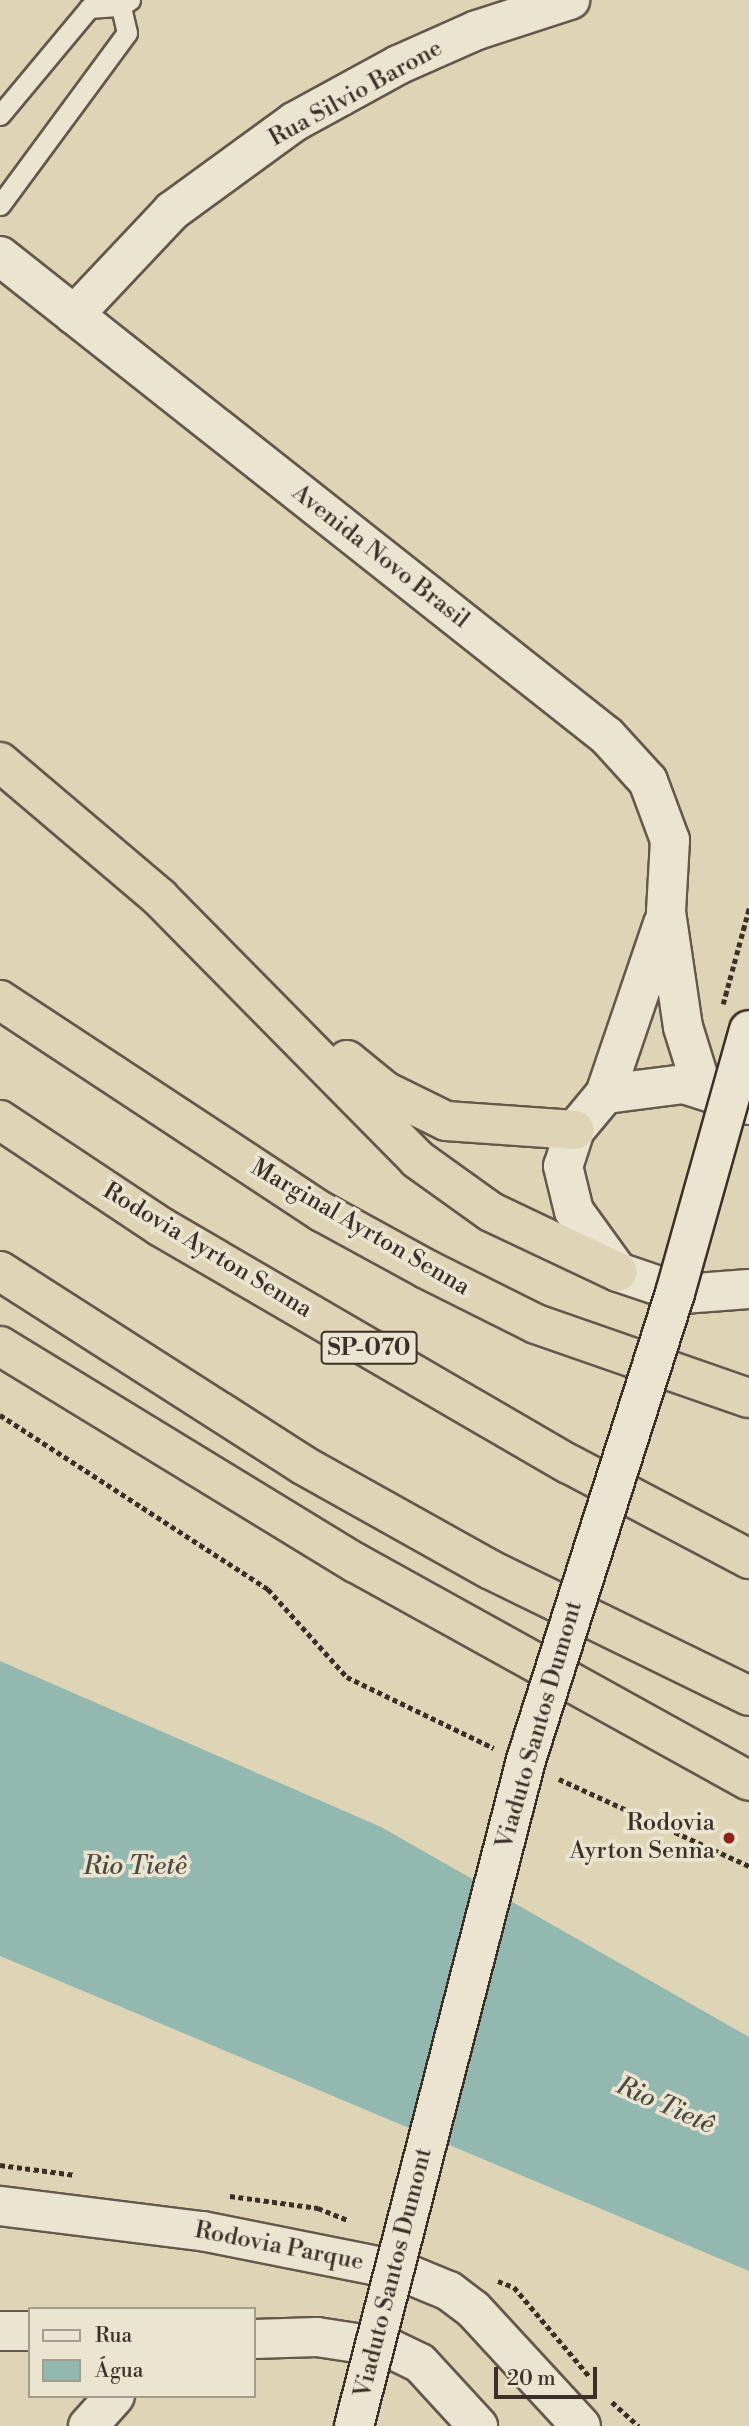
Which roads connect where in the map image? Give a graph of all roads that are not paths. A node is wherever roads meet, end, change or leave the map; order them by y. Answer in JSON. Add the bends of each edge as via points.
{"nodes":[{"id":1,"x":570,"y":0,"type":"edge"},
{"id":2,"x":126,"y":3,"type":"edge"},
{"id":3,"x":0,"y":115,"type":"edge"},
{"id":4,"x":0,"y":205,"type":"edge"},
{"id":5,"x":0,"y":256,"type":"edge"},
{"id":6,"x":74,"y":315,"type":"junction"},
{"id":7,"x":0,"y":735,"type":"edge"},
{"id":8,"x":0,"y":762,"type":"edge"},
{"id":9,"x":666,"y":912,"type":"junction"},
{"id":10,"x":0,"y":1000,"type":"edge"},
{"id":11,"x":749,"y":1030,"type":"edge"},
{"id":12,"x":702,"y":1088,"type":"junction"},
{"id":13,"x":605,"y":1094,"type":"junction"},
{"id":14,"x":749,"y":1105,"type":"edge"},
{"id":15,"x":0,"y":1119,"type":"edge"},
{"id":16,"x":575,"y":1130,"type":"junction"},
{"id":17,"x":0,"y":1271,"type":"edge"},
{"id":18,"x":618,"y":1272,"type":"junction"},
{"id":19,"x":749,"y":1289,"type":"edge"},
{"id":20,"x":0,"y":1346,"type":"edge"},
{"id":21,"x":749,"y":1398,"type":"edge"},
{"id":22,"x":749,"y":1559,"type":"edge"},
{"id":23,"x":749,"y":1696,"type":"edge"},
{"id":24,"x":749,"y":1781,"type":"edge"},
{"id":25,"x":0,"y":2206,"type":"edge"},
{"id":26,"x":0,"y":2331,"type":"edge"},
{"id":27,"x":28,"y":2331,"type":"edge"},
{"id":28,"x":256,"y":2339,"type":"edge"},
{"id":29,"x":112,"y":2398,"type":"edge"},
{"id":30,"x":88,"y":2426,"type":"edge"},
{"id":31,"x":354,"y":2426,"type":"edge"},
{"id":32,"x":478,"y":2426,"type":"edge"},
{"id":33,"x":581,"y":2426,"type":"edge"}],
"edges":[{"from":1,"to":6,"type":"street","name":"Rua Silvio Barone","via":[[477,30],[409,60],[294,122],[172,211]]},
{"from":2,"to":3,"type":"lane","via":[[89,8]]},
{"from":2,"to":4,"type":"lane","via":[[127,33]]},
{"from":5,"to":6,"type":"street","name":"Avenida Novo Brasil"},
{"from":6,"to":9,"type":"street","name":"Avenida Novo Brasil","via":[[607,737],[648,781],[670,840]]},
{"from":7,"to":16,"type":"highway","via":[[148,857],[344,1058],[385,1091],[446,1121]]},
{"from":8,"to":18,"type":"highway","via":[[159,897],[417,1159],[491,1212]]},
{"from":9,"to":12,"type":"street","name":"Avenida Novo Brasil","via":[[683,1027]]},
{"from":9,"to":13,"type":"street","name":"Avenida Novo Brasil"},
{"from":10,"to":21,"type":"highway","name":"Marginal Ayrton Senna","via":[[322,1212],[426,1269],[536,1324]]},
{"from":11,"to":31,"type":"street","name":"Viaduto Santos Dumont","bridge":true,"via":[[675,1293],[526,1760]]},
{"from":12,"to":13,"type":"street","via":[[656,1084]]},
{"from":12,"to":14,"type":"street"},
{"from":13,"to":16,"type":"street"},
{"from":15,"to":22,"type":"highway","name":"Rodovia Ayrton Senna","number":"SP-070","via":[[173,1234],[569,1464]]},
{"from":16,"to":18,"type":"street","via":[[562,1166],[565,1187],[587,1233]]},
{"from":17,"to":23,"type":"highway","via":[[303,1465],[491,1570]]},
{"from":18,"to":19,"type":"street","via":[[683,1294]]},
{"from":20,"to":24,"type":"highway","via":[[356,1563]]},
{"from":25,"to":33,"type":"street","name":"Rodovia Parque","via":[[202,2231],[398,2270],[449,2291],[473,2309]]},
{"from":26,"to":27,"type":"street"},
{"from":28,"to":32,"type":"street","via":[[317,2337],[389,2348],[420,2363]]},
{"from":29,"to":30,"type":"street"}]}
